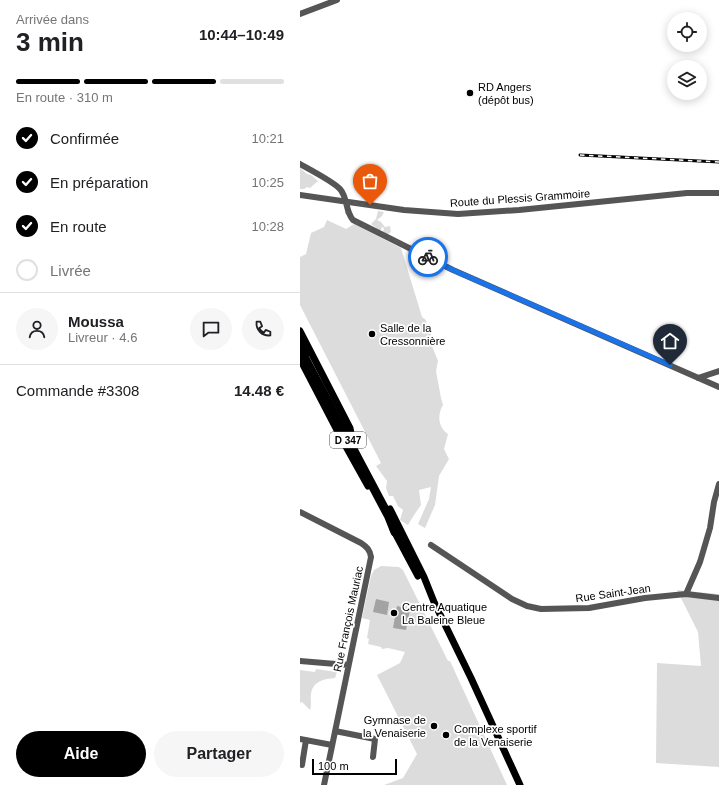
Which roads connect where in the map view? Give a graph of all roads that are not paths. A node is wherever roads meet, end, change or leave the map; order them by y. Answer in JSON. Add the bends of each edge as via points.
{"nodes":[{"id":1,"x":337,"y":0,"type":"edge"},
{"id":2,"x":300,"y":14,"type":"edge"},
{"id":3,"x":300,"y":164,"type":"edge"},
{"id":4,"x":719,"y":193,"type":"edge"},
{"id":5,"x":300,"y":195,"type":"edge"},
{"id":6,"x":345,"y":202,"type":"junction"},
{"id":7,"x":300,"y":330,"type":"edge"},
{"id":8,"x":300,"y":339,"type":"edge"},
{"id":9,"x":300,"y":349,"type":"edge"},
{"id":10,"x":300,"y":360,"type":"edge"},
{"id":11,"x":719,"y":371,"type":"edge"},
{"id":12,"x":698,"y":378,"type":"junction"},
{"id":13,"x":719,"y":388,"type":"edge"},
{"id":14,"x":352,"y":438,"type":"junction"},
{"id":15,"x":719,"y":484,"type":"edge"},
{"id":16,"x":300,"y":512,"type":"edge"},
{"id":17,"x":395,"y":532,"type":"junction"},
{"id":18,"x":431,"y":545,"type":"dead end"},
{"id":19,"x":686,"y":594,"type":"junction"},
{"id":20,"x":719,"y":598,"type":"edge"},
{"id":21,"x":434,"y":602,"type":"junction"},
{"id":22,"x":300,"y":661,"type":"edge"},
{"id":23,"x":348,"y":666,"type":"junction"},
{"id":24,"x":335,"y":731,"type":"junction"},
{"id":25,"x":303,"y":739,"type":"edge"},
{"id":26,"x":332,"y":745,"type":"junction"},
{"id":27,"x":373,"y":757,"type":"dead end"},
{"id":28,"x":302,"y":765,"type":"dead end"},
{"id":29,"x":324,"y":785,"type":"edge"},
{"id":30,"x":520,"y":785,"type":"edge"}],
"edges":[{"from":1,"to":2,"type":"street"},
{"from":3,"to":6,"type":"street","via":[[340,189]]},
{"from":4,"to":6,"type":"street","name":"Route du Plessis Grammoire","via":[[687,193],[476,214],[424,212]]},
{"from":5,"to":6,"type":"street","name":"Route du Plessis Grammoire"},
{"from":6,"to":12,"type":"street","via":[[348,215],[353,220],[453,270]]},
{"from":7,"to":14,"type":"main road","via":[[350,428]]},
{"from":8,"to":14,"type":"highway","number":"D 347"},
{"from":9,"to":17,"type":"highway","number":"D 347"},
{"from":10,"to":17,"type":"main road"},
{"from":11,"to":12,"type":"street"},
{"from":12,"to":13,"type":"street"},
{"from":14,"to":21,"type":"main road","number":"D 347","via":[[401,530]]},
{"from":15,"to":19,"type":"street","via":[[706,542]]},
{"from":16,"to":23,"type":"street","name":"Rue François Mauriac","via":[[336,529],[367,547],[370,552]]},
{"from":17,"to":21,"type":"main road"},
{"from":18,"to":19,"type":"street","name":"Rue Saint-Jean","via":[[512,599],[541,609],[589,608]]},
{"from":19,"to":20,"type":"street","name":"Rue Saint-Jean"},
{"from":21,"to":30,"type":"main road","number":"D 347"},
{"from":22,"to":23,"type":"street"},
{"from":23,"to":24,"type":"street","name":"Rue François Mauriac"},
{"from":24,"to":26,"type":"street","name":"Rue François Mauriac"},
{"from":24,"to":27,"type":"street","via":[[376,739]]},
{"from":25,"to":26,"type":"street"},
{"from":25,"to":28,"type":"street"},
{"from":26,"to":29,"type":"street","name":"Rue François Mauriac"}]}
